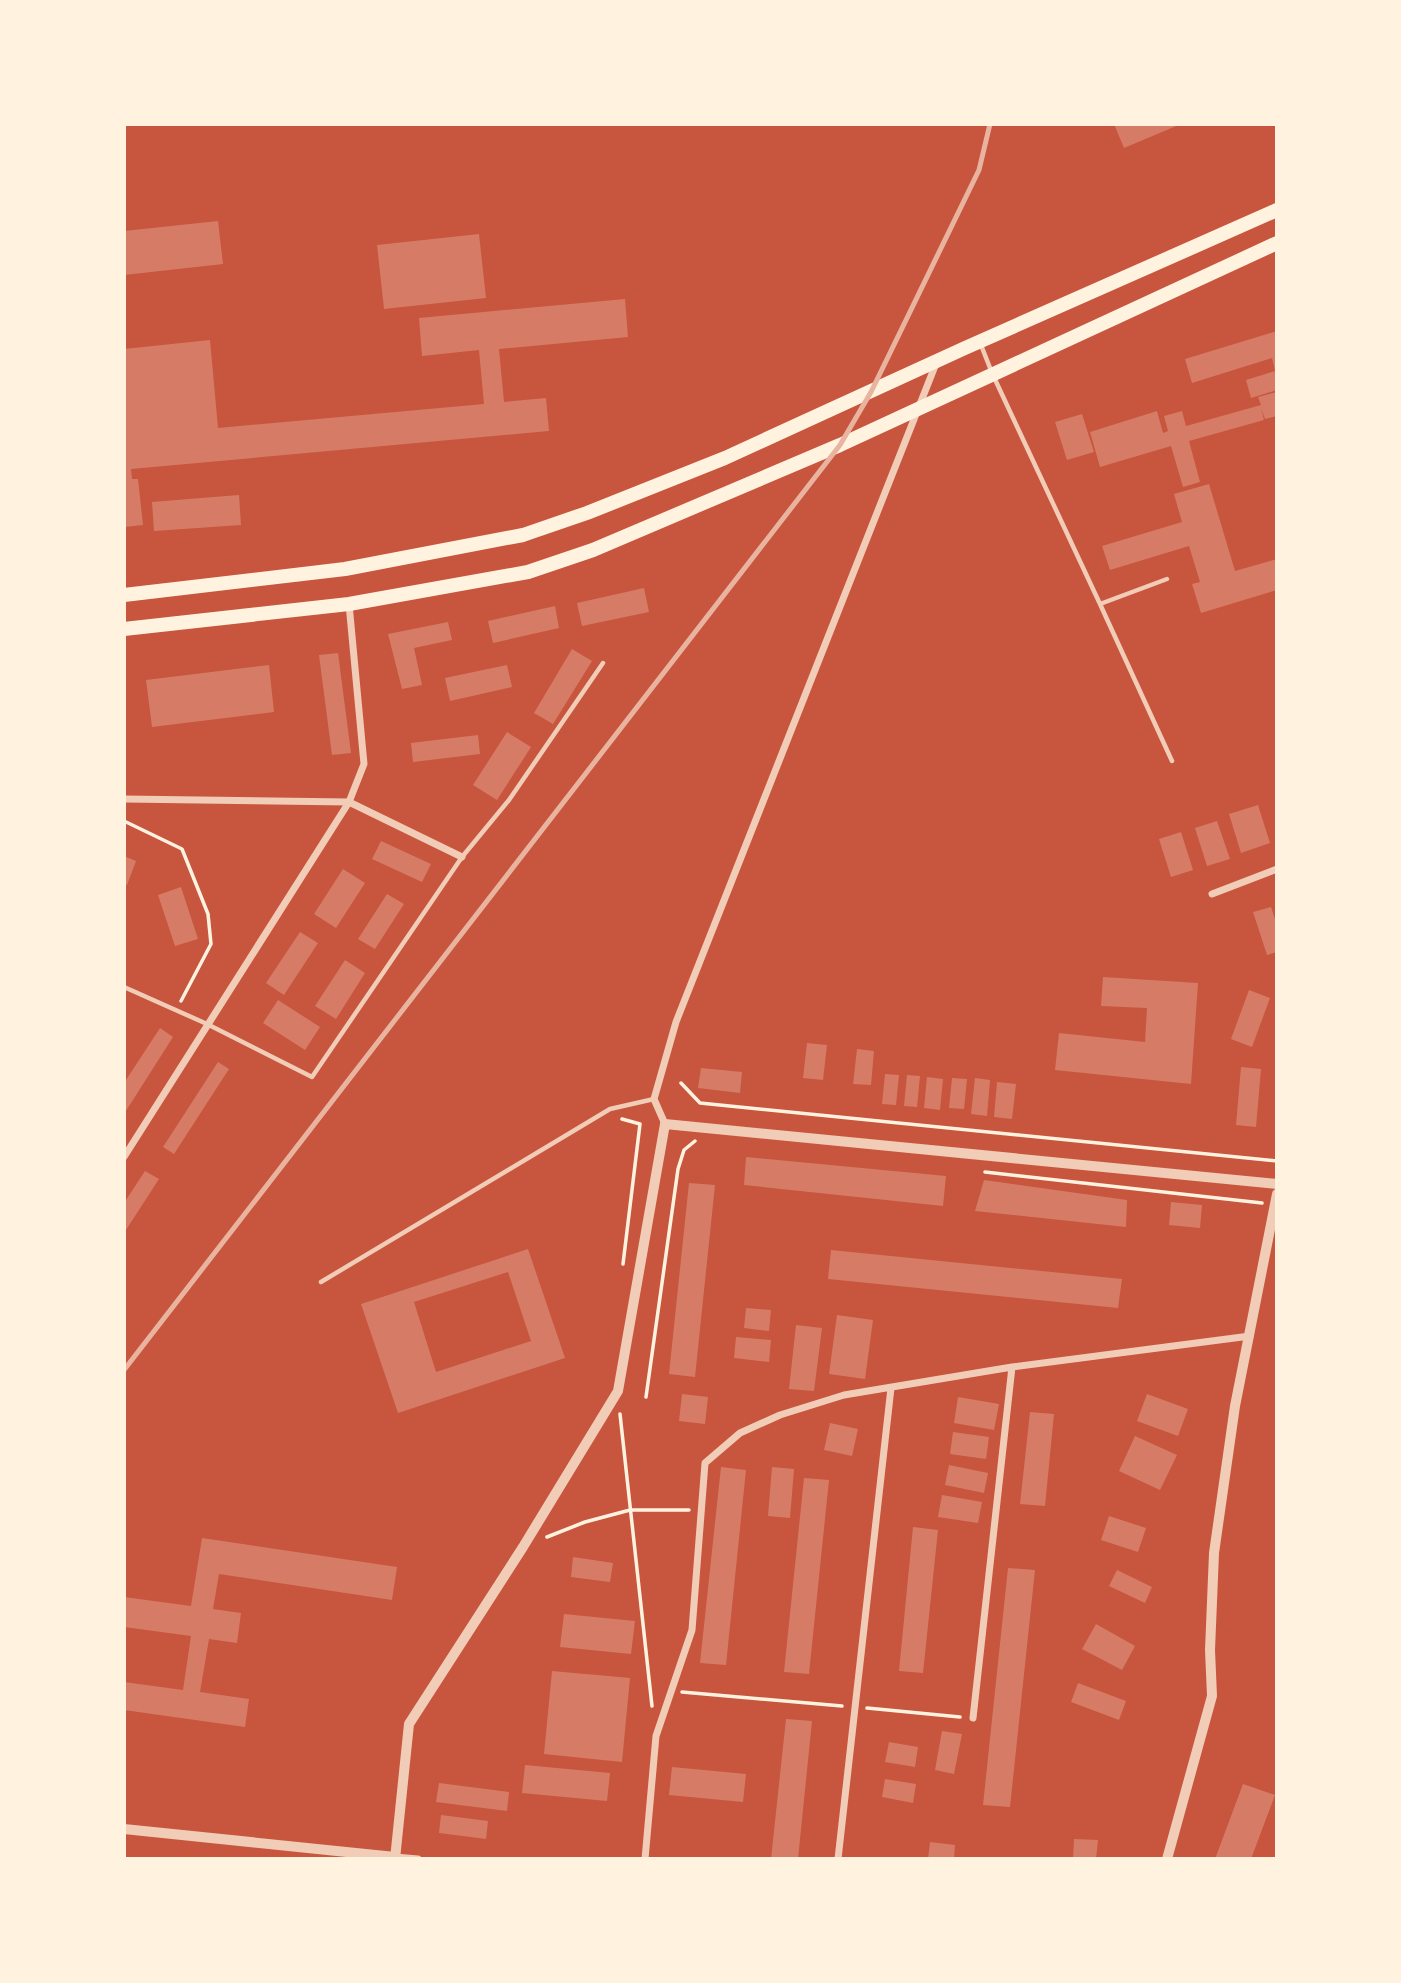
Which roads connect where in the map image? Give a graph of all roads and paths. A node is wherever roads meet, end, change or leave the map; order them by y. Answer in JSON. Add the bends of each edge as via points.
{"nodes":[{"id":1,"x":1277,"y":210,"type":"edge"},
{"id":2,"x":1277,"y":243,"type":"edge"},
{"id":3,"x":980,"y":341,"type":"junction"},
{"id":4,"x":937,"y":361,"type":"junction"},
{"id":5,"x":992,"y":373,"type":"junction"},
{"id":6,"x":920,"y":406,"type":"junction"},
{"id":7,"x":1167,"y":579,"type":"dead end"},
{"id":8,"x":124,"y":595,"type":"edge"},
{"id":9,"x":349,"y":604,"type":"junction"},
{"id":10,"x":1100,"y":604,"type":"junction"},
{"id":11,"x":124,"y":629,"type":"edge"},
{"id":12,"x":603,"y":663,"type":"dead end"},
{"id":13,"x":1172,"y":761,"type":"dead end"},
{"id":14,"x":124,"y":800,"type":"edge"},
{"id":15,"x":349,"y":802,"type":"junction"},
{"id":16,"x":124,"y":821,"type":"edge"},
{"id":17,"x":462,"y":857,"type":"junction"},
{"id":18,"x":1277,"y":869,"type":"edge"},
{"id":19,"x":1212,"y":894,"type":"dead end"},
{"id":20,"x":124,"y":986,"type":"edge"},
{"id":21,"x":177,"y":1009,"type":"junction"},
{"id":22,"x":207,"y":1024,"type":"junction"},
{"id":23,"x":681,"y":1083,"type":"dead end"},
{"id":24,"x":654,"y":1099,"type":"junction"},
{"id":25,"x":620,"y":1119,"type":"dead end"},
{"id":26,"x":665,"y":1124,"type":"junction"},
{"id":27,"x":696,"y":1140,"type":"dead end"},
{"id":28,"x":124,"y":1157,"type":"edge"},
{"id":29,"x":1277,"y":1161,"type":"edge"},
{"id":30,"x":985,"y":1172,"type":"dead end"},
{"id":31,"x":1277,"y":1184,"type":"edge"},
{"id":32,"x":1276,"y":1199,"type":"edge"},
{"id":33,"x":622,"y":1277,"type":"dead end"},
{"id":34,"x":321,"y":1282,"type":"dead end"},
{"id":35,"x":1251,"y":1336,"type":"junction"},
{"id":36,"x":1012,"y":1367,"type":"junction"},
{"id":37,"x":891,"y":1388,"type":"junction"},
{"id":38,"x":618,"y":1391,"type":"junction"},
{"id":39,"x":646,"y":1397,"type":"dead end"},
{"id":40,"x":630,"y":1510,"type":"junction"},
{"id":41,"x":702,"y":1510,"type":"junction"},
{"id":42,"x":523,"y":1547,"type":"junction"},
{"id":43,"x":671,"y":1691,"type":"junction"},
{"id":44,"x":856,"y":1707,"type":"junction"},
{"id":45,"x":973,"y":1718,"type":"joint"},
{"id":46,"x":656,"y":1736,"type":"junction"},
{"id":47,"x":124,"y":1829,"type":"edge"},
{"id":48,"x":395,"y":1858,"type":"edge"},
{"id":49,"x":418,"y":1859,"type":"edge"},
{"id":50,"x":645,"y":1859,"type":"edge"},
{"id":51,"x":838,"y":1859,"type":"edge"},
{"id":52,"x":1167,"y":1859,"type":"edge"}],
"edges":[{"from":1,"to":3,"type":"main road"},
{"from":2,"to":5,"type":"main road"},
{"from":3,"to":4,"type":"main road"},
{"from":3,"to":5,"type":"lane"},
{"from":4,"to":6,"type":"street"},
{"from":4,"to":8,"type":"main road","via":[[725,458],[523,535],[345,569]]},
{"from":5,"to":6,"type":"main road"},
{"from":5,"to":10,"type":"lane"},
{"from":6,"to":9,"type":"main road","via":[[593,550],[528,572]]},
{"from":6,"to":24,"type":"street","via":[[676,1022]]},
{"from":7,"to":10,"type":"lane"},
{"from":9,"to":11,"type":"main road"},
{"from":9,"to":15,"type":"street","via":[[364,764]]},
{"from":10,"to":13,"type":"lane"},
{"from":12,"to":17,"type":"lane","via":[[509,800]]},
{"from":14,"to":15,"type":"street"},
{"from":15,"to":17,"type":"street"},
{"from":15,"to":22,"type":"street"},
{"from":16,"to":21,"type":"path","via":[[182,849],[208,914],[211,944]]},
{"from":17,"to":22,"type":"lane","via":[[312,1077]]},
{"from":18,"to":19,"type":"street"},
{"from":20,"to":21,"type":"lane"},
{"from":21,"to":22,"type":"lane"},
{"from":22,"to":28,"type":"street"},
{"from":23,"to":29,"type":"path","via":[[701,1102]]},
{"from":24,"to":26,"type":"street"},
{"from":24,"to":34,"type":"lane","via":[[610,1109]]},
{"from":25,"to":33,"type":"path","via":[[640,1124]]},
{"from":26,"to":31,"type":"street"},
{"from":26,"to":38,"type":"street"},
{"from":27,"to":39,"type":"path","via":[[684,1150],[678,1169]]},
{"from":30,"to":32,"type":"path"},
{"from":32,"to":35,"type":"street"},
{"from":35,"to":36,"type":"street"},
{"from":35,"to":52,"type":"street","via":[[1235,1406],[1214,1553],[1212,1696]]},
{"from":36,"to":37,"type":"street"},
{"from":36,"to":45,"type":"street"},
{"from":37,"to":41,"type":"street","via":[[844,1395],[740,1433],[705,1463]]},
{"from":37,"to":44,"type":"street"},
{"from":38,"to":40,"type":"path"},
{"from":38,"to":42,"type":"street"},
{"from":40,"to":41,"type":"path"},
{"from":40,"to":42,"type":"path"},
{"from":40,"to":46,"type":"path"},
{"from":41,"to":43,"type":"street","via":[[692,1630]]},
{"from":42,"to":48,"type":"street","via":[[409,1724]]},
{"from":43,"to":44,"type":"path"},
{"from":43,"to":46,"type":"street"},
{"from":44,"to":45,"type":"path"},
{"from":44,"to":51,"type":"street"},
{"from":46,"to":50,"type":"street"},
{"from":47,"to":48,"type":"street"},
{"from":48,"to":49,"type":"street"}]}
